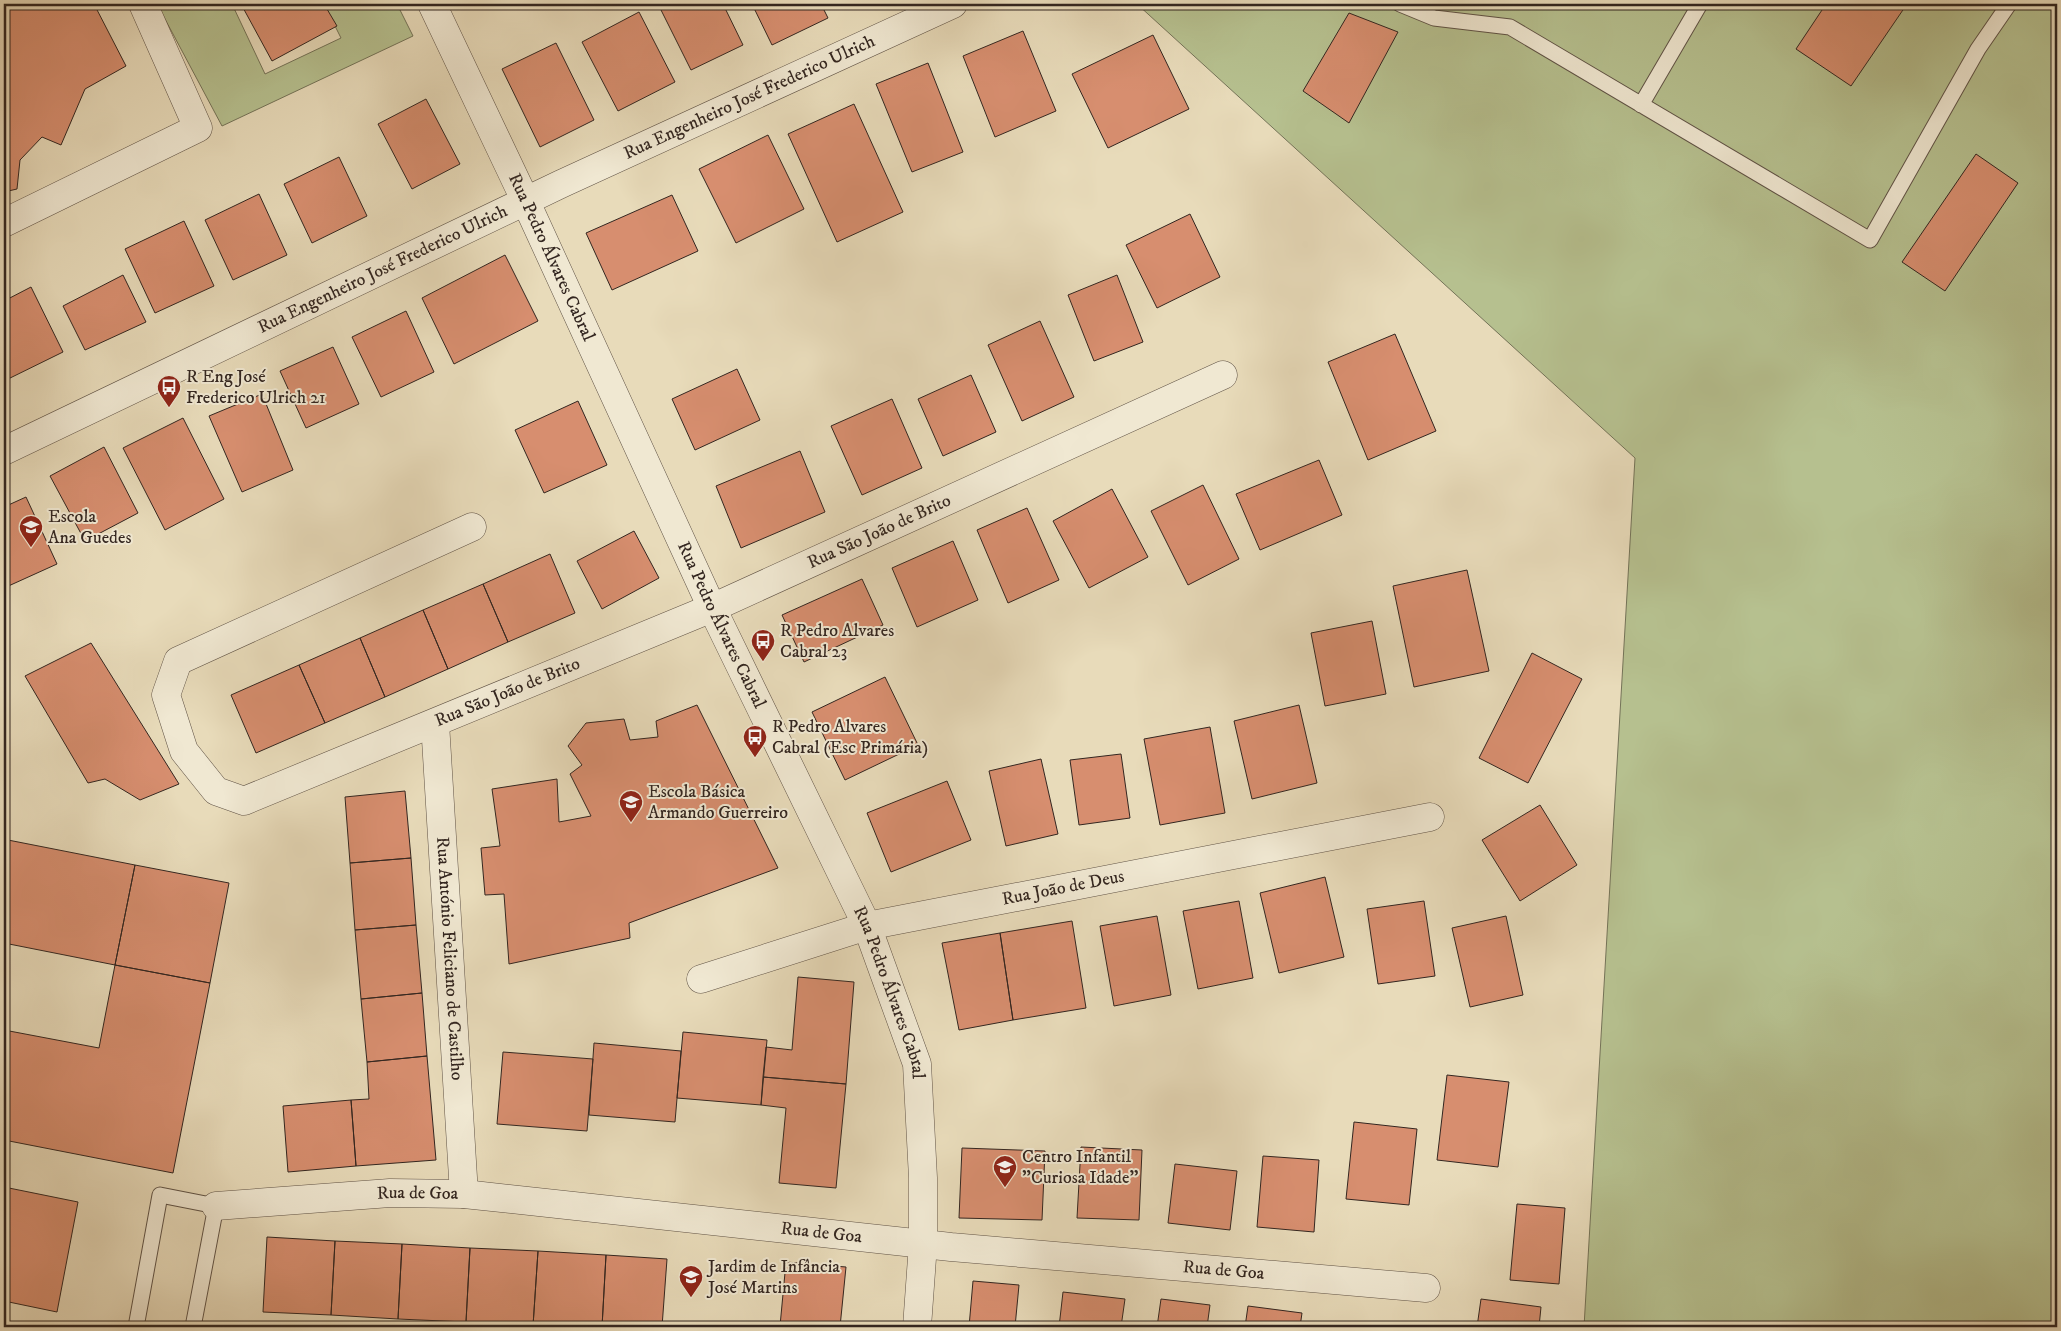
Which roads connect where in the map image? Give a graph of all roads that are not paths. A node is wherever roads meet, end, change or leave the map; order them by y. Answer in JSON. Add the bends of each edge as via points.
{"nodes":[{"id":1,"x":143,"y":4,"type":"edge"},
{"id":2,"x":432,"y":4,"type":"edge"},
{"id":3,"x":953,"y":4,"type":"edge"},
{"id":4,"x":1400,"y":4,"type":"edge"},
{"id":5,"x":1700,"y":4,"type":"edge"},
{"id":6,"x":2009,"y":4,"type":"edge"},
{"id":7,"x":1641,"y":105,"type":"junction"},
{"id":8,"x":526,"y":202,"type":"junction"},
{"id":9,"x":4,"y":224,"type":"edge"},
{"id":10,"x":1223,"y":375,"type":"dead end"},
{"id":11,"x":4,"y":451,"type":"edge"},
{"id":12,"x":472,"y":527,"type":"dead end"},
{"id":13,"x":712,"y":608,"type":"junction"},
{"id":14,"x":435,"y":723,"type":"junction"},
{"id":15,"x":1430,"y":817,"type":"dead end"},
{"id":16,"x":867,"y":926,"type":"junction"},
{"id":17,"x":701,"y":979,"type":"dead end"},
{"id":18,"x":464,"y":1194,"type":"junction"},
{"id":19,"x":216,"y":1206,"type":"junction"},
{"id":20,"x":923,"y":1244,"type":"junction"},
{"id":21,"x":1426,"y":1288,"type":"dead end"},
{"id":22,"x":136,"y":1327,"type":"edge"},
{"id":23,"x":193,"y":1327,"type":"edge"},
{"id":24,"x":917,"y":1327,"type":"edge"}],
"edges":[{"from":1,"to":9,"type":"street","via":[[198,128]]},
{"from":2,"to":8,"type":"street","name":"Rua Pedro Álvares Cabral"},
{"from":3,"to":8,"type":"street","name":"Rua Engenheiro José Frederico Ulrich"},
{"from":4,"to":7,"type":"lane","via":[[1434,18],[1510,27]]},
{"from":5,"to":7,"type":"lane"},
{"from":6,"to":7,"type":"lane","via":[[1978,49],[1870,240]]},
{"from":8,"to":11,"type":"street","name":"Rua Engenheiro José Frederico Ulrich"},
{"from":8,"to":13,"type":"street","name":"Rua Pedro Álvares Cabral"},
{"from":10,"to":13,"type":"street","name":"Rua São João de Brito"},
{"from":12,"to":14,"type":"street","name":"Rua São João de Brito","via":[[178,661],[166,695],[184,751],[216,791],[244,800]]},
{"from":13,"to":14,"type":"street","name":"Rua São João de Brito"},
{"from":13,"to":16,"type":"street","name":"Rua Pedro Álvares Cabral"},
{"from":14,"to":18,"type":"street","name":"Rua António Feliciano de Castilho"},
{"from":15,"to":16,"type":"street","name":"Rua João de Deus"},
{"from":16,"to":17,"type":"street","name":"Rua João de Deus"},
{"from":16,"to":20,"type":"street","name":"Rua Pedro Álvares Cabral","via":[[917,1064],[923,1150]]},
{"from":18,"to":19,"type":"street","name":"Rua de Goa","via":[[390,1193]]},
{"from":18,"to":20,"type":"street","name":"Rua de Goa"},
{"from":19,"to":22,"type":"lane","via":[[160,1195]]},
{"from":19,"to":23,"type":"lane"},
{"from":20,"to":21,"type":"street","name":"Rua de Goa"},
{"from":20,"to":24,"type":"street","name":"Rua Pedro Álvares Cabral"}]}
